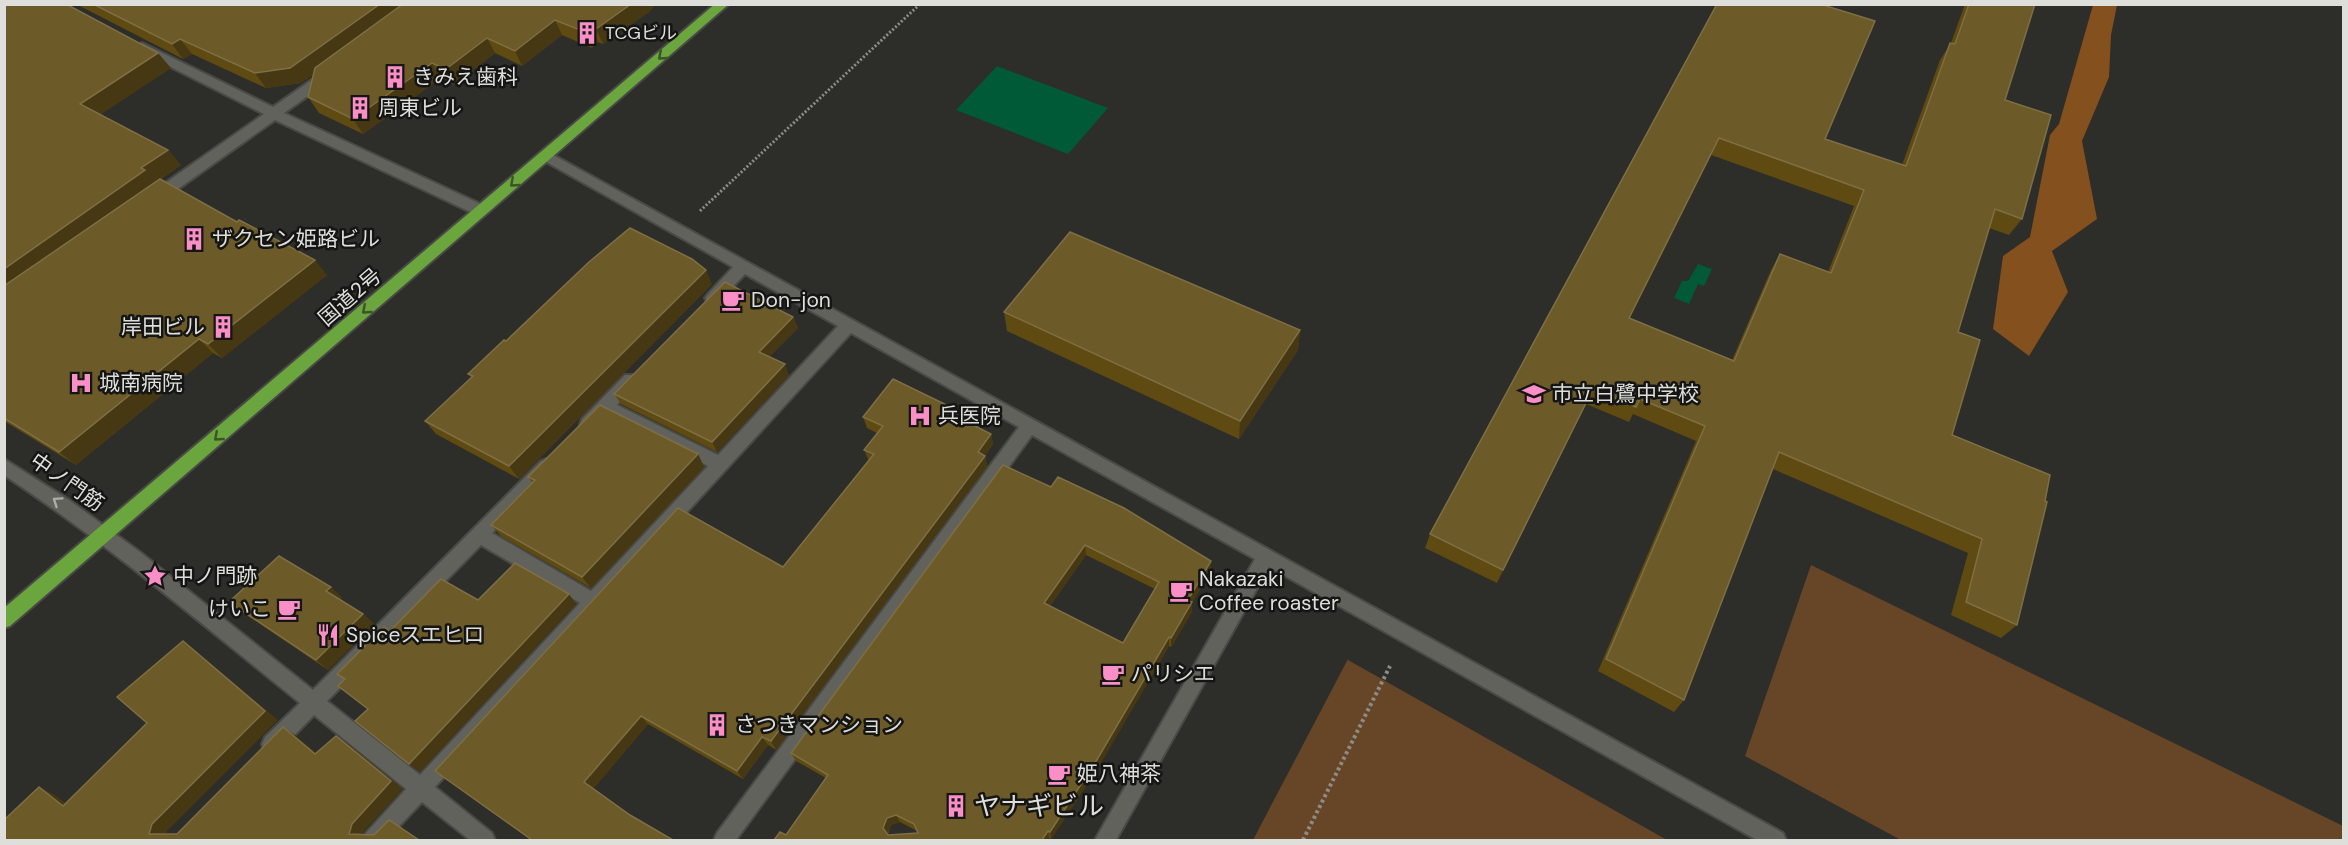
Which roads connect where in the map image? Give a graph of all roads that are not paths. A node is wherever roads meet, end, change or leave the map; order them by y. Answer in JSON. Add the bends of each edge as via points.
{"nodes":[{"id":1,"x":723,"y":4,"type":"edge"},
{"id":2,"x":131,"y":41,"type":"edge"},
{"id":3,"x":340,"y":66,"type":"edge"},
{"id":4,"x":275,"y":114,"type":"junction"},
{"id":5,"x":546,"y":156,"type":"junction"},
{"id":6,"x":148,"y":203,"type":"edge"},
{"id":7,"x":482,"y":212,"type":"junction"},
{"id":8,"x":744,"y":266,"type":"junction"},
{"id":9,"x":704,"y":308,"type":"edge"},
{"id":10,"x":849,"y":324,"type":"junction"},
{"id":11,"x":646,"y":365,"type":"edge"},
{"id":12,"x":605,"y":407,"type":"junction"},
{"id":13,"x":1030,"y":425,"type":"junction"},
{"id":14,"x":580,"y":432,"type":"edge"},
{"id":15,"x":555,"y":458,"type":"edge"},
{"id":16,"x":719,"y":464,"type":"junction"},
{"id":17,"x":4,"y":466,"type":"edge"},
{"id":18,"x":104,"y":535,"type":"junction"},
{"id":19,"x":479,"y":535,"type":"junction"},
{"id":20,"x":1266,"y":557,"type":"junction"},
{"id":21,"x":592,"y":601,"type":"junction"},
{"id":22,"x":4,"y":620,"type":"edge"},
{"id":23,"x":314,"y":703,"type":"junction"},
{"id":24,"x":257,"y":760,"type":"edge"},
{"id":25,"x":419,"y":788,"type":"junction"},
{"id":26,"x":373,"y":840,"type":"edge"},
{"id":27,"x":485,"y":840,"type":"edge"},
{"id":28,"x":724,"y":840,"type":"edge"},
{"id":29,"x":1105,"y":840,"type":"edge"},
{"id":30,"x":1776,"y":840,"type":"edge"}],
"edges":[{"from":1,"to":5,"type":"highway","name":"国道2号","one_way":true},
{"from":2,"to":4,"type":"street"},
{"from":3,"to":4,"type":"street"},
{"from":4,"to":6,"type":"street"},
{"from":4,"to":7,"type":"street"},
{"from":5,"to":7,"type":"highway","name":"国道2号","one_way":true},
{"from":5,"to":8,"type":"street"},
{"from":7,"to":18,"type":"highway","name":"国道2号","one_way":true},
{"from":8,"to":9,"type":"street"},
{"from":8,"to":10,"type":"street"},
{"from":10,"to":13,"type":"street"},
{"from":10,"to":16,"type":"street"},
{"from":11,"to":12,"type":"street"},
{"from":12,"to":14,"type":"street"},
{"from":12,"to":16,"type":"street"},
{"from":13,"to":20,"type":"street"},
{"from":13,"to":28,"type":"street"},
{"from":15,"to":19,"type":"street"},
{"from":16,"to":21,"type":"street"},
{"from":18,"to":17,"type":"street","name":"中ノ門筋","one_way":true},
{"from":18,"to":22,"type":"highway","name":"国道2号"},
{"from":18,"to":23,"type":"street","name":"中ノ門筋"},
{"from":19,"to":21,"type":"street"},
{"from":19,"to":23,"type":"street"},
{"from":20,"to":29,"type":"street"},
{"from":20,"to":30,"type":"street"},
{"from":21,"to":25,"type":"street"},
{"from":23,"to":24,"type":"street"},
{"from":23,"to":25,"type":"street","name":"中ノ門筋"},
{"from":25,"to":26,"type":"street"},
{"from":25,"to":27,"type":"street","name":"中ノ門筋"}]}
